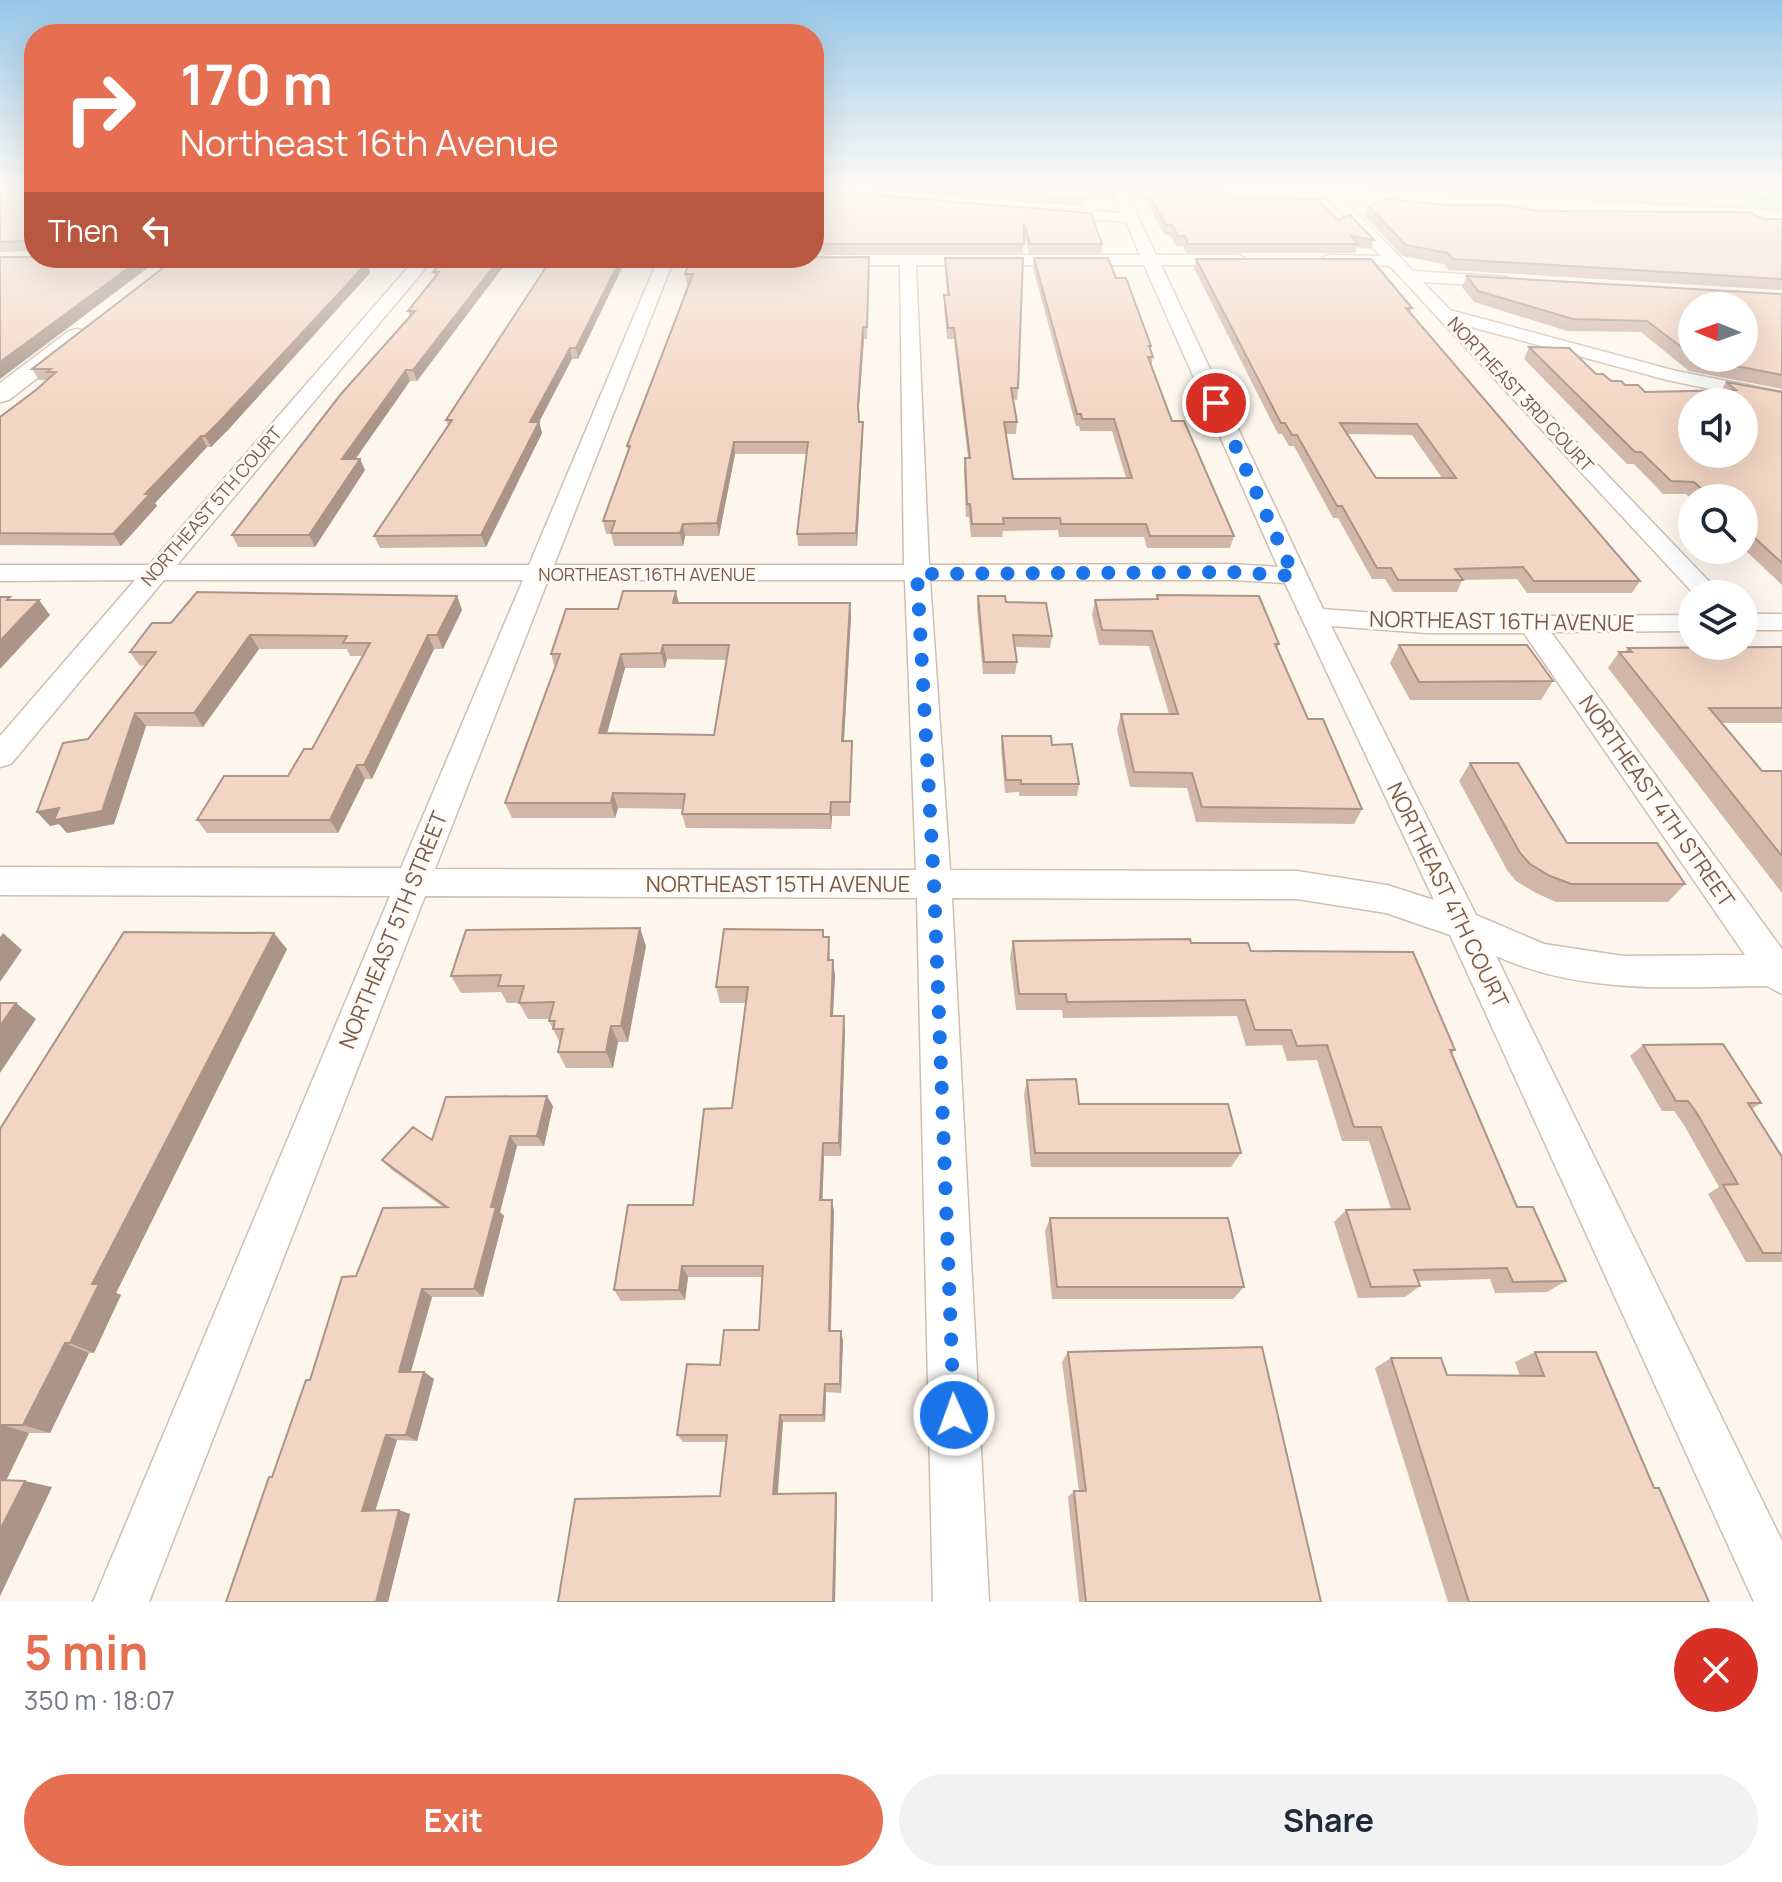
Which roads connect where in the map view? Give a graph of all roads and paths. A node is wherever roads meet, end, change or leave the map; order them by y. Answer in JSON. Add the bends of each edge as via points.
{"nodes":[{"id":1,"x":908,"y":262,"type":"edge"},
{"id":2,"x":1151,"y":262,"type":"edge"},
{"id":3,"x":1336,"y":262,"type":"edge"},
{"id":4,"x":1395,"y":262,"type":"edge"},
{"id":5,"x":165,"y":268,"type":"edge"},
{"id":6,"x":416,"y":268,"type":"edge"},
{"id":7,"x":662,"y":268,"type":"edge"},
{"id":8,"x":1401,"y":268,"type":"junction"},
{"id":9,"x":152,"y":278,"type":"edge"},
{"id":10,"x":1530,"y":283,"type":"edge"},
{"id":11,"x":1446,"y":314,"type":"junction"},
{"id":12,"x":89,"y":327,"type":"edge"},
{"id":13,"x":0,"y":395,"type":"edge"},
{"id":14,"x":1782,"y":398,"type":"edge"},
{"id":15,"x":0,"y":573,"type":"edge"},
{"id":16,"x":153,"y":574,"type":"junction"},
{"id":17,"x":540,"y":574,"type":"junction"},
{"id":18,"x":917,"y":574,"type":"junction"},
{"id":19,"x":1294,"y":576,"type":"junction"},
{"id":20,"x":1695,"y":580,"type":"edge"},
{"id":21,"x":1313,"y":616,"type":"junction"},
{"id":22,"x":1758,"y":622,"type":"edge"},
{"id":23,"x":1782,"y":622,"type":"edge"},
{"id":24,"x":1678,"y":623,"type":"edge"},
{"id":25,"x":1532,"y":625,"type":"junction"},
{"id":26,"x":0,"y":756,"type":"edge"},
{"id":27,"x":0,"y":881,"type":"edge"},
{"id":28,"x":412,"y":883,"type":"junction"},
{"id":29,"x":934,"y":884,"type":"junction"},
{"id":30,"x":1463,"y":925,"type":"junction"},
{"id":31,"x":1780,"y":973,"type":"edge"},
{"id":32,"x":1782,"y":1601,"type":"edge"},
{"id":33,"x":121,"y":1602,"type":"edge"},
{"id":34,"x":961,"y":1602,"type":"edge"}],
"edges":[{"from":1,"to":18,"type":"street"},
{"from":2,"to":19,"type":"street","name":"NORTHEAST 4TH COURT"},
{"from":3,"to":8,"type":"street"},
{"from":4,"to":8,"type":"street","name":"NORTHEAST 3RD COURT"},
{"from":5,"to":9,"type":"street"},
{"from":6,"to":16,"type":"street","name":"NORTHEAST 5TH COURT"},
{"from":7,"to":17,"type":"street","name":"NORTHEAST 5TH STREET"},
{"from":8,"to":10,"type":"street"},
{"from":8,"to":11,"type":"street","name":"NORTHEAST 3RD COURT"},
{"from":11,"to":14,"type":"street","via":[[1674,376]]},
{"from":11,"to":20,"type":"street","name":"NORTHEAST 3RD COURT"},
{"from":12,"to":13,"type":"street"},
{"from":15,"to":16,"type":"street","name":"NORTHEAST 16TH AVENUE"},
{"from":16,"to":17,"type":"street","name":"NORTHEAST 16TH AVENUE"},
{"from":16,"to":26,"type":"street","name":"NORTHEAST 5TH COURT"},
{"from":17,"to":18,"type":"street","name":"NORTHEAST 16TH AVENUE"},
{"from":17,"to":28,"type":"street","name":"NORTHEAST 5TH STREET"},
{"from":18,"to":19,"type":"street","name":"NORTHEAST 16TH AVENUE"},
{"from":18,"to":29,"type":"street"},
{"from":19,"to":21,"type":"street","name":"NORTHEAST 4TH COURT"},
{"from":21,"to":25,"type":"street","name":"NORTHEAST 16TH AVENUE","via":[[1427,625]]},
{"from":21,"to":30,"type":"street","name":"NORTHEAST 4TH COURT"},
{"from":22,"to":23,"type":"street"},
{"from":24,"to":25,"type":"street","name":"NORTHEAST 16TH AVENUE"},
{"from":25,"to":31,"type":"street","name":"NORTHEAST 4TH STREET"},
{"from":27,"to":28,"type":"street","name":"NORTHEAST 15TH AVENUE"},
{"from":28,"to":29,"type":"street","name":"NORTHEAST 15TH AVENUE"},
{"from":28,"to":33,"type":"street","name":"NORTHEAST 5TH STREET"},
{"from":29,"to":30,"type":"street","name":"NORTHEAST 15TH AVENUE","via":[[1297,885],[1387,899]]},
{"from":29,"to":34,"type":"street"},
{"from":30,"to":31,"type":"street","name":"NORTHEAST 15TH AVENUE","via":[[1540,959],[1623,972]]},
{"from":30,"to":32,"type":"street","name":"NORTHEAST 4TH COURT"}]}
